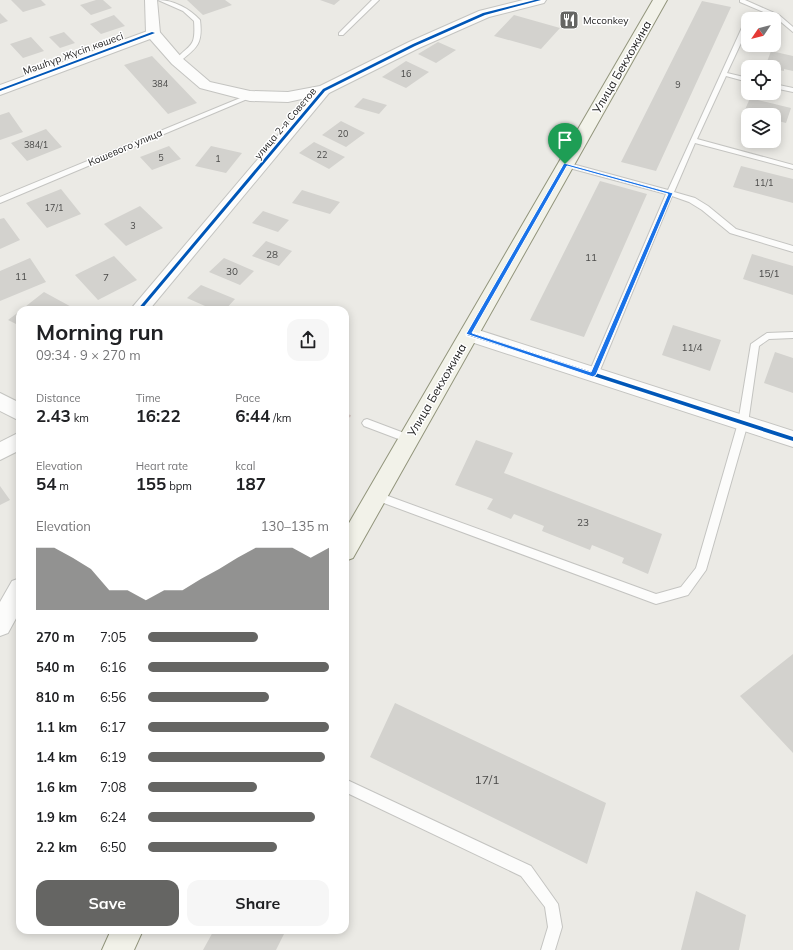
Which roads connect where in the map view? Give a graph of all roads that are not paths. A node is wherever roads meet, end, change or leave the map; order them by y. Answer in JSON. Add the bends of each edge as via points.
{"nodes":[{"id":1,"x":151,"y":0,"type":"edge"},
{"id":2,"x":161,"y":0,"type":"edge"},
{"id":3,"x":376,"y":0,"type":"edge"},
{"id":4,"x":539,"y":0,"type":"edge"},
{"id":5,"x":660,"y":0,"type":"edge"},
{"id":6,"x":742,"y":0,"type":"edge"},
{"id":7,"x":755,"y":6,"type":"junction"},
{"id":8,"x":752,"y":12,"type":"edge"},
{"id":9,"x":793,"y":30,"type":"edge"},
{"id":10,"x":153,"y":33,"type":"junction"},
{"id":11,"x":341,"y":34,"type":"dead end"},
{"id":12,"x":741,"y":36,"type":"edge"},
{"id":13,"x":177,"y":61,"type":"junction"},
{"id":14,"x":724,"y":74,"type":"junction"},
{"id":15,"x":741,"y":78,"type":"edge"},
{"id":16,"x":781,"y":87,"type":"edge"},
{"id":17,"x":0,"y":90,"type":"edge"},
{"id":18,"x":324,"y":90,"type":"junction"},
{"id":19,"x":793,"y":90,"type":"edge"},
{"id":20,"x":250,"y":96,"type":"junction"},
{"id":21,"x":693,"y":140,"type":"junction"},
{"id":22,"x":565,"y":164,"type":"junction"},
{"id":23,"x":793,"y":167,"type":"edge"},
{"id":24,"x":670,"y":193,"type":"junction"},
{"id":25,"x":0,"y":200,"type":"edge"},
{"id":26,"x":793,"y":249,"type":"edge"},
{"id":27,"x":142,"y":306,"type":"edge"},
{"id":28,"x":469,"y":334,"type":"junction"},
{"id":29,"x":793,"y":335,"type":"edge"},
{"id":30,"x":593,"y":375,"type":"junction"},
{"id":31,"x":0,"y":401,"type":"edge"},
{"id":32,"x":16,"y":411,"type":"edge"},
{"id":33,"x":367,"y":423,"type":"dead end"},
{"id":34,"x":743,"y":423,"type":"junction"},
{"id":35,"x":409,"y":439,"type":"junction"},
{"id":36,"x":793,"y":439,"type":"edge"},
{"id":37,"x":16,"y":442,"type":"edge"},
{"id":38,"x":0,"y":452,"type":"edge"},
{"id":39,"x":377,"y":496,"type":"junction"},
{"id":40,"x":349,"y":544,"type":"edge"},
{"id":41,"x":16,"y":595,"type":"edge"},
{"id":42,"x":0,"y":625,"type":"edge"},
{"id":43,"x":349,"y":787,"type":"edge"},
{"id":44,"x":126,"y":934,"type":"edge"},
{"id":45,"x":117,"y":950,"type":"edge"},
{"id":46,"x":548,"y":950,"type":"edge"}],
"edges":[{"from":1,"to":10,"type":"street"},
{"from":2,"to":13,"type":"lane","via":[[185,10],[197,20],[197,45]]},
{"from":3,"to":11,"type":"lane"},
{"from":4,"to":18,"type":"street","name":"улица 2-я Советов","via":[[484,14],[414,45]]},
{"from":5,"to":22,"type":"main road","name":"Улица Бекхожина"},
{"from":6,"to":7,"type":"lane"},
{"from":7,"to":8,"type":"lane"},
{"from":7,"to":9,"type":"lane","via":[[777,16]]},
{"from":10,"to":13,"type":"street"},
{"from":10,"to":17,"type":"street","name":"Мәшһүр Жүсіп көшесі"},
{"from":12,"to":14,"type":"lane"},
{"from":13,"to":20,"type":"street","via":[[205,85]]},
{"from":14,"to":15,"type":"lane"},
{"from":14,"to":21,"type":"lane"},
{"from":16,"to":19,"type":"lane"},
{"from":18,"to":20,"type":"street","via":[[288,97]]},
{"from":18,"to":27,"type":"street","name":"улица 2-я Советов"},
{"from":20,"to":25,"type":"lane","name":"Кошевого улица"},
{"from":21,"to":23,"type":"lane"},
{"from":21,"to":24,"type":"lane"},
{"from":22,"to":24,"type":"lane"},
{"from":22,"to":28,"type":"main road","name":"Улица Бекхожина"},
{"from":24,"to":26,"type":"lane","via":[[692,200],[733,231]]},
{"from":24,"to":30,"type":"lane"},
{"from":28,"to":30,"type":"street"},
{"from":28,"to":35,"type":"main road","name":"Улица Бекхожина"},
{"from":29,"to":34,"type":"lane","via":[[767,336],[755,344]]},
{"from":30,"to":34,"type":"street"},
{"from":31,"to":32,"type":"street"},
{"from":33,"to":35,"type":"lane"},
{"from":34,"to":36,"type":"street"},
{"from":34,"to":39,"type":"lane","via":[[701,570],[684,591],[656,599]]},
{"from":35,"to":39,"type":"main road","name":"Улица Бекхожина"},
{"from":37,"to":38,"type":"street"},
{"from":39,"to":40,"type":"main road","name":"Улица Бекхожина"},
{"from":41,"to":42,"type":"street"},
{"from":43,"to":46,"type":"lane","via":[[526,871],[551,904],[555,927]]},
{"from":44,"to":45,"type":"main road"}]}
